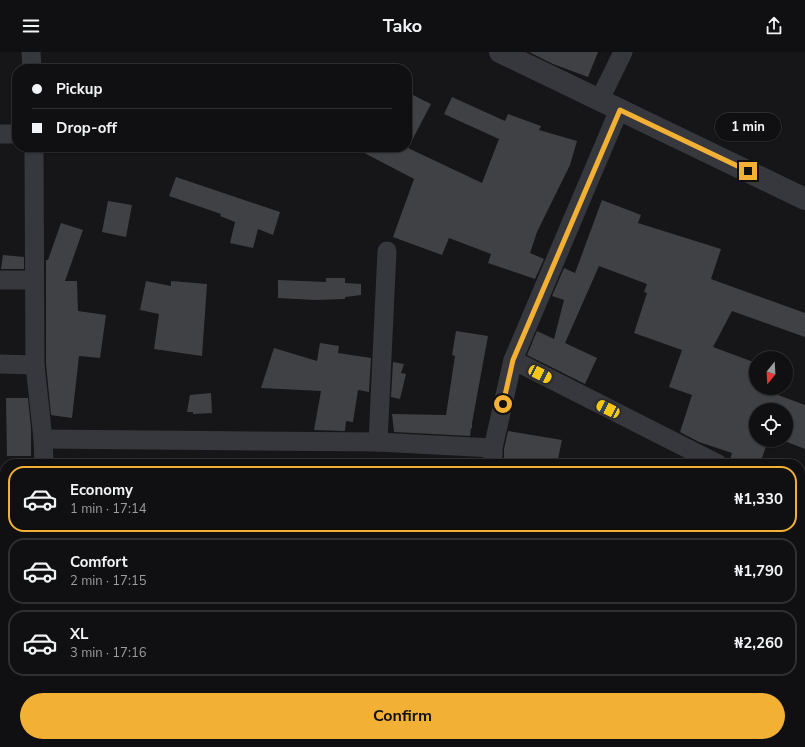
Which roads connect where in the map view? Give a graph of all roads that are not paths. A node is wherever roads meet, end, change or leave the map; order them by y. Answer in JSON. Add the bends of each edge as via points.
{"nodes":[{"id":1,"x":31,"y":52,"type":"edge"},
{"id":2,"x":500,"y":52,"type":"edge"},
{"id":3,"x":623,"y":52,"type":"edge"},
{"id":4,"x":32,"y":64,"type":"edge"},
{"id":5,"x":600,"y":99,"type":"junction"},
{"id":6,"x":620,"y":110,"type":"junction"},
{"id":7,"x":0,"y":134,"type":"edge"},
{"id":8,"x":12,"y":134,"type":"edge"},
{"id":9,"x":34,"y":152,"type":"edge"},
{"id":10,"x":805,"y":199,"type":"edge"},
{"id":11,"x":387,"y":251,"type":"dead end"},
{"id":12,"x":0,"y":280,"type":"edge"},
{"id":13,"x":34,"y":280,"type":"junction"},
{"id":14,"x":513,"y":360,"type":"junction"},
{"id":15,"x":0,"y":364,"type":"edge"},
{"id":16,"x":34,"y":365,"type":"junction"},
{"id":17,"x":43,"y":439,"type":"junction"},
{"id":18,"x":378,"y":442,"type":"junction"},
{"id":19,"x":493,"y":456,"type":"edge"},
{"id":20,"x":44,"y":459,"type":"edge"},
{"id":21,"x":708,"y":459,"type":"edge"}],
"edges":[{"from":1,"to":4,"type":"street"},
{"from":2,"to":5,"type":"street"},
{"from":3,"to":5,"type":"street"},
{"from":5,"to":6,"type":"street"},
{"from":6,"to":10,"type":"street"},
{"from":6,"to":14,"type":"street"},
{"from":7,"to":8,"type":"street"},
{"from":9,"to":13,"type":"street"},
{"from":11,"to":18,"type":"street"},
{"from":12,"to":13,"type":"street"},
{"from":13,"to":16,"type":"street"},
{"from":14,"to":19,"type":"street"},
{"from":14,"to":21,"type":"street"},
{"from":15,"to":16,"type":"street"},
{"from":16,"to":17,"type":"street"},
{"from":17,"to":18,"type":"street"},
{"from":17,"to":20,"type":"street"},
{"from":18,"to":19,"type":"street"}]}
